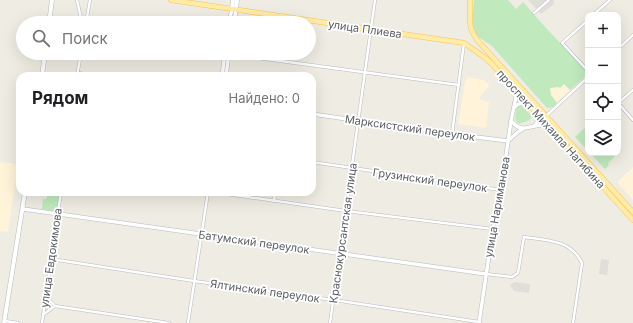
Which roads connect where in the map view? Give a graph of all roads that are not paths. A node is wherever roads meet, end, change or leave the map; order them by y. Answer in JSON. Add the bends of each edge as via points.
{"nodes":[{"id":1,"x":52,"y":0,"type":"edge"},
{"id":2,"x":77,"y":0,"type":"edge"},
{"id":3,"x":90,"y":0,"type":"edge"},
{"id":4,"x":171,"y":0,"type":"edge"},
{"id":5,"x":233,"y":0,"type":"edge"},
{"id":6,"x":237,"y":0,"type":"edge"},
{"id":7,"x":375,"y":0,"type":"edge"},
{"id":8,"x":471,"y":0,"type":"edge"},
{"id":9,"x":549,"y":0,"type":"edge"},
{"id":10,"x":610,"y":0,"type":"edge"},
{"id":11,"x":234,"y":9,"type":"junction"},
{"id":12,"x":596,"y":12,"type":"edge"},
{"id":13,"x":534,"y":13,"type":"dead end"},
{"id":14,"x":50,"y":16,"type":"edge"},
{"id":15,"x":80,"y":16,"type":"edge"},
{"id":16,"x":87,"y":16,"type":"edge"},
{"id":17,"x":232,"y":16,"type":"edge"},
{"id":18,"x":234,"y":16,"type":"edge"},
{"id":19,"x":280,"y":16,"type":"edge"},
{"id":20,"x":316,"y":22,"type":"edge"},
{"id":21,"x":585,"y":23,"type":"edge"},
{"id":22,"x":371,"y":30,"type":"junction"},
{"id":23,"x":633,"y":35,"type":"edge"},
{"id":24,"x":464,"y":43,"type":"junction"},
{"id":25,"x":619,"y":48,"type":"edge"},
{"id":26,"x":44,"y":60,"type":"edge"},
{"id":27,"x":80,"y":60,"type":"edge"},
{"id":28,"x":225,"y":60,"type":"edge"},
{"id":29,"x":227,"y":60,"type":"edge"},
{"id":30,"x":278,"y":60,"type":"edge"},
{"id":31,"x":585,"y":68,"type":"edge"},
{"id":32,"x":43,"y":72,"type":"edge"},
{"id":33,"x":78,"y":72,"type":"edge"},
{"id":34,"x":223,"y":72,"type":"edge"},
{"id":35,"x":226,"y":72,"type":"edge"},
{"id":36,"x":366,"y":72,"type":"junction"},
{"id":37,"x":585,"y":80,"type":"edge"},
{"id":38,"x":459,"y":85,"type":"junction"},
{"id":39,"x":633,"y":90,"type":"edge"},
{"id":40,"x":517,"y":92,"type":"junction"},
{"id":41,"x":621,"y":100,"type":"edge"},
{"id":42,"x":527,"y":103,"type":"junction"},
{"id":43,"x":621,"y":106,"type":"edge"},
{"id":44,"x":537,"y":107,"type":"junction"},
{"id":45,"x":513,"y":109,"type":"junction"},
{"id":46,"x":316,"y":115,"type":"edge"},
{"id":47,"x":542,"y":118,"type":"junction"},
{"id":48,"x":633,"y":120,"type":"edge"},
{"id":49,"x":359,"y":121,"type":"junction"},
{"id":50,"x":511,"y":121,"type":"junction"},
{"id":51,"x":535,"y":126,"type":"junction"},
{"id":52,"x":547,"y":126,"type":"junction"},
{"id":53,"x":523,"y":129,"type":"junction"},
{"id":54,"x":452,"y":134,"type":"junction"},
{"id":55,"x":508,"y":141,"type":"junction"},
{"id":56,"x":316,"y":163,"type":"edge"},
{"id":57,"x":352,"y":168,"type":"junction"},
{"id":58,"x":501,"y":190,"type":"junction"},
{"id":59,"x":25,"y":196,"type":"edge"},
{"id":60,"x":60,"y":196,"type":"edge"},
{"id":61,"x":207,"y":196,"type":"edge"},
{"id":62,"x":240,"y":196,"type":"edge"},
{"id":63,"x":275,"y":196,"type":"edge"},
{"id":64,"x":274,"y":201,"type":"junction"},
{"id":65,"x":23,"y":209,"type":"junction"},
{"id":66,"x":346,"y":211,"type":"junction"},
{"id":67,"x":633,"y":212,"type":"edge"},
{"id":68,"x":58,"y":214,"type":"junction"},
{"id":69,"x":633,"y":220,"type":"edge"},
{"id":70,"x":493,"y":230,"type":"junction"},
{"id":71,"x":201,"y":234,"type":"junction"},
{"id":72,"x":340,"y":254,"type":"junction"},
{"id":73,"x":51,"y":259,"type":"junction"},
{"id":74,"x":486,"y":274,"type":"junction"},
{"id":75,"x":194,"y":281,"type":"junction"},
{"id":76,"x":46,"y":297,"type":"junction"},
{"id":77,"x":334,"y":300,"type":"junction"},
{"id":78,"x":55,"y":306,"type":"junction"},
{"id":79,"x":43,"y":315,"type":"junction"},
{"id":80,"x":5,"y":322,"type":"edge"},
{"id":81,"x":479,"y":322,"type":"edge"},
{"id":82,"x":18,"y":323,"type":"edge"},
{"id":83,"x":42,"y":323,"type":"edge"},
{"id":84,"x":169,"y":323,"type":"edge"},
{"id":85,"x":188,"y":323,"type":"edge"},
{"id":86,"x":330,"y":323,"type":"edge"},
{"id":87,"x":573,"y":323,"type":"edge"}],
"edges":[{"from":1,"to":14,"type":"main road"},
{"from":2,"to":15,"type":"street"},
{"from":3,"to":16,"type":"street"},
{"from":4,"to":11,"type":"main road","name":"улица Плиева"},
{"from":5,"to":11,"type":"main road"},
{"from":6,"to":11,"type":"main road"},
{"from":7,"to":22,"type":"street","name":"Краснокурсантская улица"},
{"from":8,"to":44,"type":"main road","name":"проспект Михаила Нагибина","via":[[470,28],[473,34]]},
{"from":9,"to":13,"type":"street"},
{"from":10,"to":12,"type":"street"},
{"from":11,"to":17,"type":"street"},
{"from":11,"to":18,"type":"street"},
{"from":11,"to":19,"type":"main road","name":"улица Плиева"},
{"from":20,"to":22,"type":"main road","name":"улица Плиева"},
{"from":21,"to":31,"type":"street","via":[[562,43]]},
{"from":22,"to":24,"type":"main road","name":"улица Плиева"},
{"from":22,"to":36,"type":"street","name":"Краснокурсантская улица"},
{"from":23,"to":25,"type":"street"},
{"from":24,"to":38,"type":"street"},
{"from":24,"to":40,"type":"main road","name":"проспект Михаила Нагибина","via":[[484,57]]},
{"from":26,"to":32,"type":"main road"},
{"from":27,"to":33,"type":"street"},
{"from":28,"to":34,"type":"street"},
{"from":29,"to":35,"type":"street"},
{"from":30,"to":36,"type":"street"},
{"from":36,"to":38,"type":"street"},
{"from":36,"to":49,"type":"street","name":"Краснокурсантская улица"},
{"from":37,"to":47,"type":"street"},
{"from":38,"to":54,"type":"street"},
{"from":39,"to":41,"type":"street"},
{"from":40,"to":42,"type":"main road","name":"проспект Михаила Нагибина"},
{"from":40,"to":45,"type":"street","name":"улица Нариманова"},
{"from":42,"to":44,"type":"street"},
{"from":42,"to":45,"type":"street","via":[[519,104]]},
{"from":42,"to":47,"type":"main road","name":"проспект Михаила Нагибина"},
{"from":43,"to":48,"type":"street"},
{"from":44,"to":47,"type":"main road","name":"проспект Михаила Нагибина"},
{"from":45,"to":50,"type":"street","name":"улица Нариманова"},
{"from":46,"to":49,"type":"street","name":"Марксистский переулок"},
{"from":47,"to":51,"type":"street"},
{"from":47,"to":52,"type":"main road","name":"проспект Михаила Нагибина"},
{"from":47,"to":67,"type":"main road","name":"проспект Михаила Нагибина"},
{"from":49,"to":54,"type":"street","name":"Марксистский переулок"},
{"from":49,"to":57,"type":"street","name":"Краснокурсантская улица"},
{"from":50,"to":53,"type":"street"},
{"from":50,"to":55,"type":"street","name":"улица Нариманова"},
{"from":51,"to":52,"type":"street"},
{"from":51,"to":53,"type":"street"},
{"from":52,"to":69,"type":"main road","name":"проспект Михаила Нагибина"},
{"from":53,"to":55,"type":"street"},
{"from":54,"to":55,"type":"street","name":"Марксистский переулок"},
{"from":55,"to":58,"type":"street","name":"улица Нариманова"},
{"from":56,"to":57,"type":"street","name":"Грузинский переулок"},
{"from":57,"to":58,"type":"street","name":"Грузинский переулок"},
{"from":57,"to":66,"type":"street","name":"Краснокурсантская улица"},
{"from":58,"to":70,"type":"street","name":"улица Нариманова"},
{"from":59,"to":65,"type":"main road"},
{"from":60,"to":68,"type":"street","name":"улица Евдокимова"},
{"from":61,"to":71,"type":"street"},
{"from":62,"to":64,"type":"street"},
{"from":63,"to":64,"type":"street"},
{"from":64,"to":66,"type":"street"},
{"from":65,"to":68,"type":"street","name":"Батумский переулок"},
{"from":65,"to":80,"type":"main road"},
{"from":66,"to":70,"type":"street"},
{"from":66,"to":72,"type":"street","name":"Краснокурсантская улица"},
{"from":68,"to":71,"type":"street","name":"Батумский переулок"},
{"from":68,"to":73,"type":"street","name":"улица Евдокимова"},
{"from":70,"to":74,"type":"street","name":"улица Нариманова"},
{"from":71,"to":72,"type":"street","name":"Батумский переулок"},
{"from":71,"to":75,"type":"street"},
{"from":72,"to":74,"type":"street","name":"Батумский переулок"},
{"from":72,"to":77,"type":"street","name":"Краснокурсантская улица"},
{"from":73,"to":75,"type":"street","name":"Ялтинский переулок"},
{"from":73,"to":76,"type":"street","name":"улица Евдокимова"},
{"from":74,"to":81,"type":"street","name":"улица Нариманова"},
{"from":74,"to":87,"type":"street","via":[[512,277],[518,273],[524,237],[554,241],[567,246],[575,252],[582,263]]},
{"from":75,"to":77,"type":"street","name":"Ялтинский переулок"},
{"from":75,"to":85,"type":"street"},
{"from":76,"to":78,"type":"street"},
{"from":76,"to":79,"type":"street","name":"улица Евдокимова"},
{"from":77,"to":81,"type":"street","name":"Ялтинский переулок"},
{"from":77,"to":86,"type":"street","name":"Краснокурсантская улица"},
{"from":78,"to":79,"type":"street"},
{"from":78,"to":84,"type":"street"},
{"from":79,"to":83,"type":"street","name":"улица Евдокимова"},
{"from":80,"to":82,"type":"street"}]}
